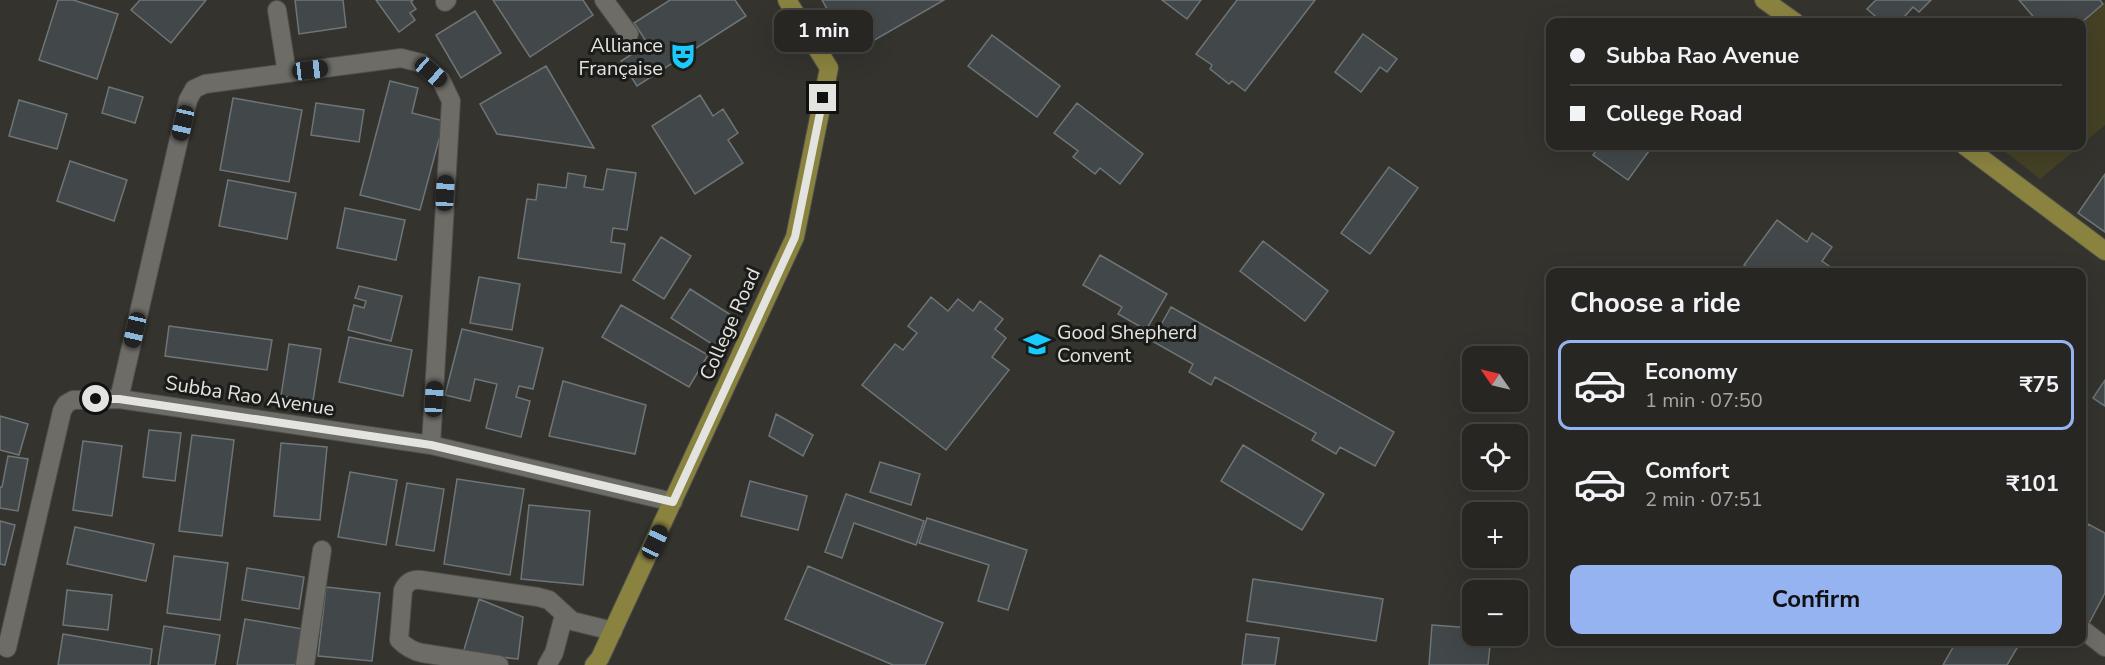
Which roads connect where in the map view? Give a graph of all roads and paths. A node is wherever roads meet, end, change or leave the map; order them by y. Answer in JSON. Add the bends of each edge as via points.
{"nodes":[{"id":1,"x":604,"y":0,"type":"edge"},
{"id":2,"x":787,"y":0,"type":"edge"},
{"id":3,"x":1764,"y":0,"type":"edge"},
{"id":4,"x":277,"y":10,"type":"dead end"},
{"id":5,"x":1789,"y":18,"type":"edge"},
{"id":6,"x":629,"y":34,"type":"dead end"},
{"id":7,"x":287,"y":73,"type":"junction"},
{"id":8,"x":1970,"y":150,"type":"edge"},
{"id":9,"x":2105,"y":251,"type":"edge"},
{"id":10,"x":119,"y":399,"type":"junction"},
{"id":11,"x":431,"y":445,"type":"junction"},
{"id":12,"x":673,"y":502,"type":"junction"},
{"id":13,"x":322,"y":550,"type":"dead end"},
{"id":14,"x":564,"y":615,"type":"junction"},
{"id":15,"x":613,"y":631,"type":"junction"},
{"id":16,"x":2086,"y":632,"type":"edge"},
{"id":17,"x":2105,"y":646,"type":"edge"},
{"id":18,"x":7,"y":648,"type":"dead end"},
{"id":19,"x":597,"y":661,"type":"edge"},
{"id":20,"x":305,"y":665,"type":"edge"},
{"id":21,"x":499,"y":665,"type":"edge"},
{"id":22,"x":547,"y":665,"type":"edge"}],
"edges":[{"from":1,"to":6,"type":"street"},
{"from":2,"to":12,"type":"main road","name":"College Road","via":[[829,68],[795,237]]},
{"from":3,"to":5,"type":"main road"},
{"from":4,"to":7,"type":"street"},
{"from":7,"to":10,"type":"street","via":[[205,84],[194,89],[188,100]]},
{"from":7,"to":11,"type":"street","via":[[401,58],[421,63],[441,80],[451,101]]},
{"from":8,"to":9,"type":"main road"},
{"from":10,"to":11,"type":"street","name":"Subba Rao Avenue"},
{"from":10,"to":18,"type":"street","name":"Subba Rao Avenue","via":[[73,400],[62,411]]},
{"from":11,"to":12,"type":"street","name":"Subba Rao Avenue"},
{"from":12,"to":15,"type":"main road","name":"College Road"},
{"from":13,"to":20,"type":"street"},
{"from":14,"to":15,"type":"street","via":[[572,621]]},
{"from":14,"to":21,"type":"street","via":[[549,600],[538,597],[414,579],[406,584],[399,640],[405,646],[422,653]]},
{"from":14,"to":22,"type":"street"},
{"from":15,"to":19,"type":"main road","name":"College Road"},
{"from":16,"to":17,"type":"street"}]}
